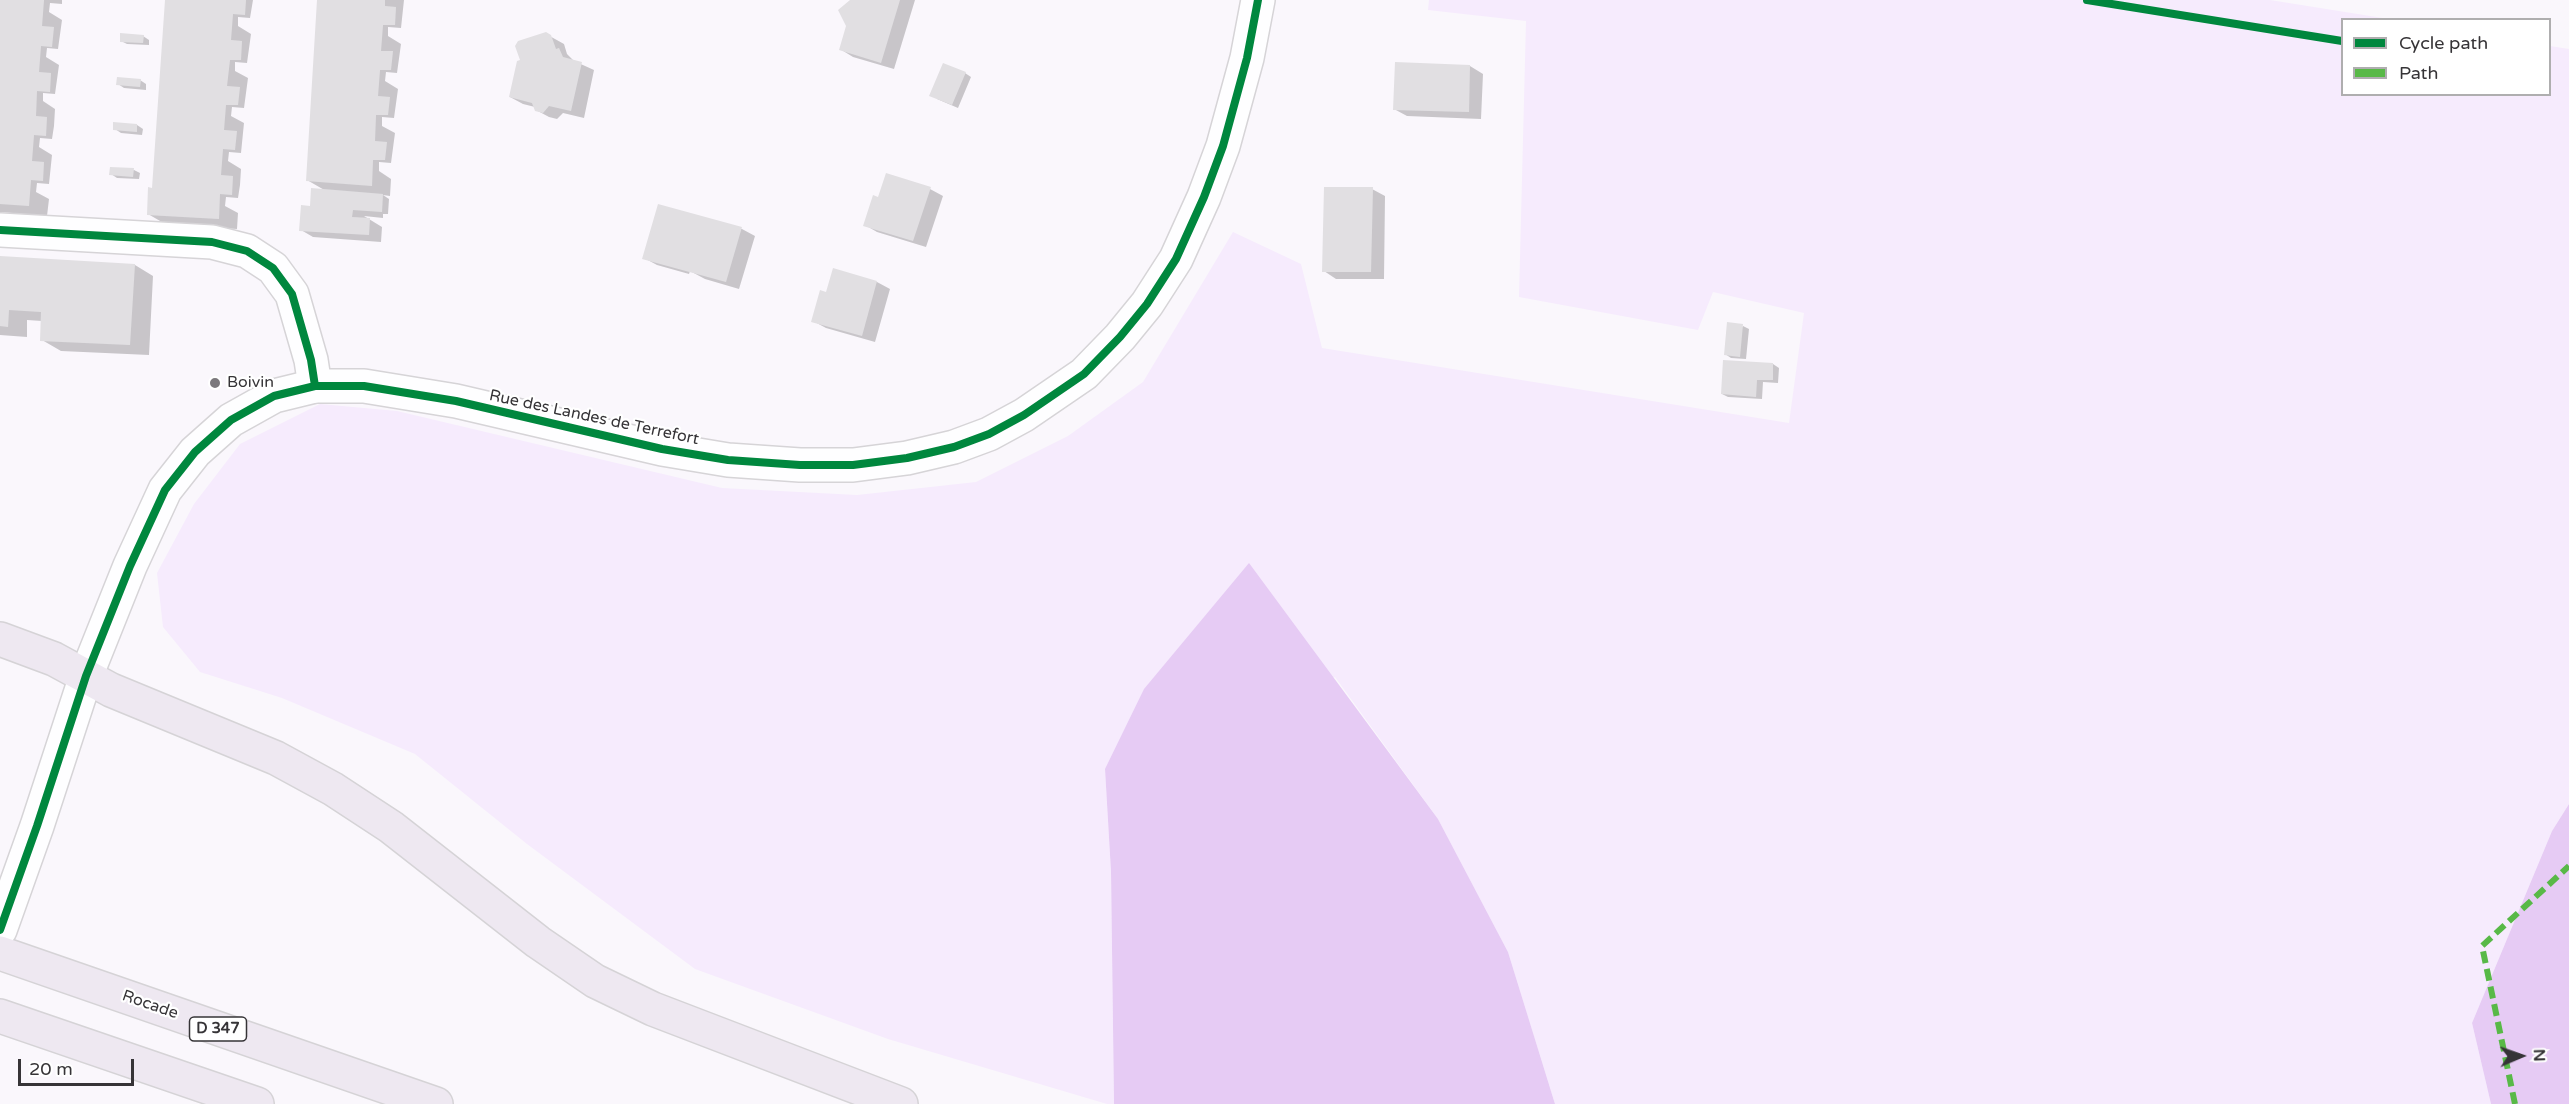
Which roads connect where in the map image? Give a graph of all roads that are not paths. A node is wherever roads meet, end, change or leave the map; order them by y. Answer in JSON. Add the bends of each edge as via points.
{"nodes":[{"id":1,"x":1258,"y":0,"type":"edge"},
{"id":2,"x":0,"y":230,"type":"edge"},
{"id":3,"x":315,"y":386,"type":"junction"},
{"id":4,"x":0,"y":639,"type":"edge"},
{"id":5,"x":86,"y":676,"type":"junction"},
{"id":6,"x":0,"y":930,"type":"edge"},
{"id":7,"x":0,"y":953,"type":"edge"},
{"id":8,"x":0,"y":1016,"type":"edge"},
{"id":9,"x":257,"y":1104,"type":"edge"},
{"id":10,"x":436,"y":1104,"type":"edge"},
{"id":11,"x":901,"y":1104,"type":"edge"}],
"edges":[{"from":1,"to":3,"type":"street","name":"Rue des Landes de Terrefort","via":[[1223,146],[1176,259],[1120,338],[1084,374],[1033,410],[989,434],[907,458],[853,465],[749,461],[662,449],[412,392],[364,386]]},
{"from":2,"to":3,"type":"street","via":[[212,242],[247,251],[273,268],[292,294]]},
{"from":3,"to":5,"type":"street","name":"Rue des Landes de Terrefort","via":[[274,396],[231,420],[195,452],[165,490],[129,566]]},
{"from":4,"to":5,"type":"highway"},
{"from":5,"to":6,"type":"street","name":"Rue des Landes de Terrefort"},
{"from":5,"to":11,"type":"highway","via":[[276,758],[343,795],[595,981],[653,1009]]},
{"from":7,"to":10,"type":"highway","name":"Rocade","number":"D 347"},
{"from":8,"to":9,"type":"highway"}]}
